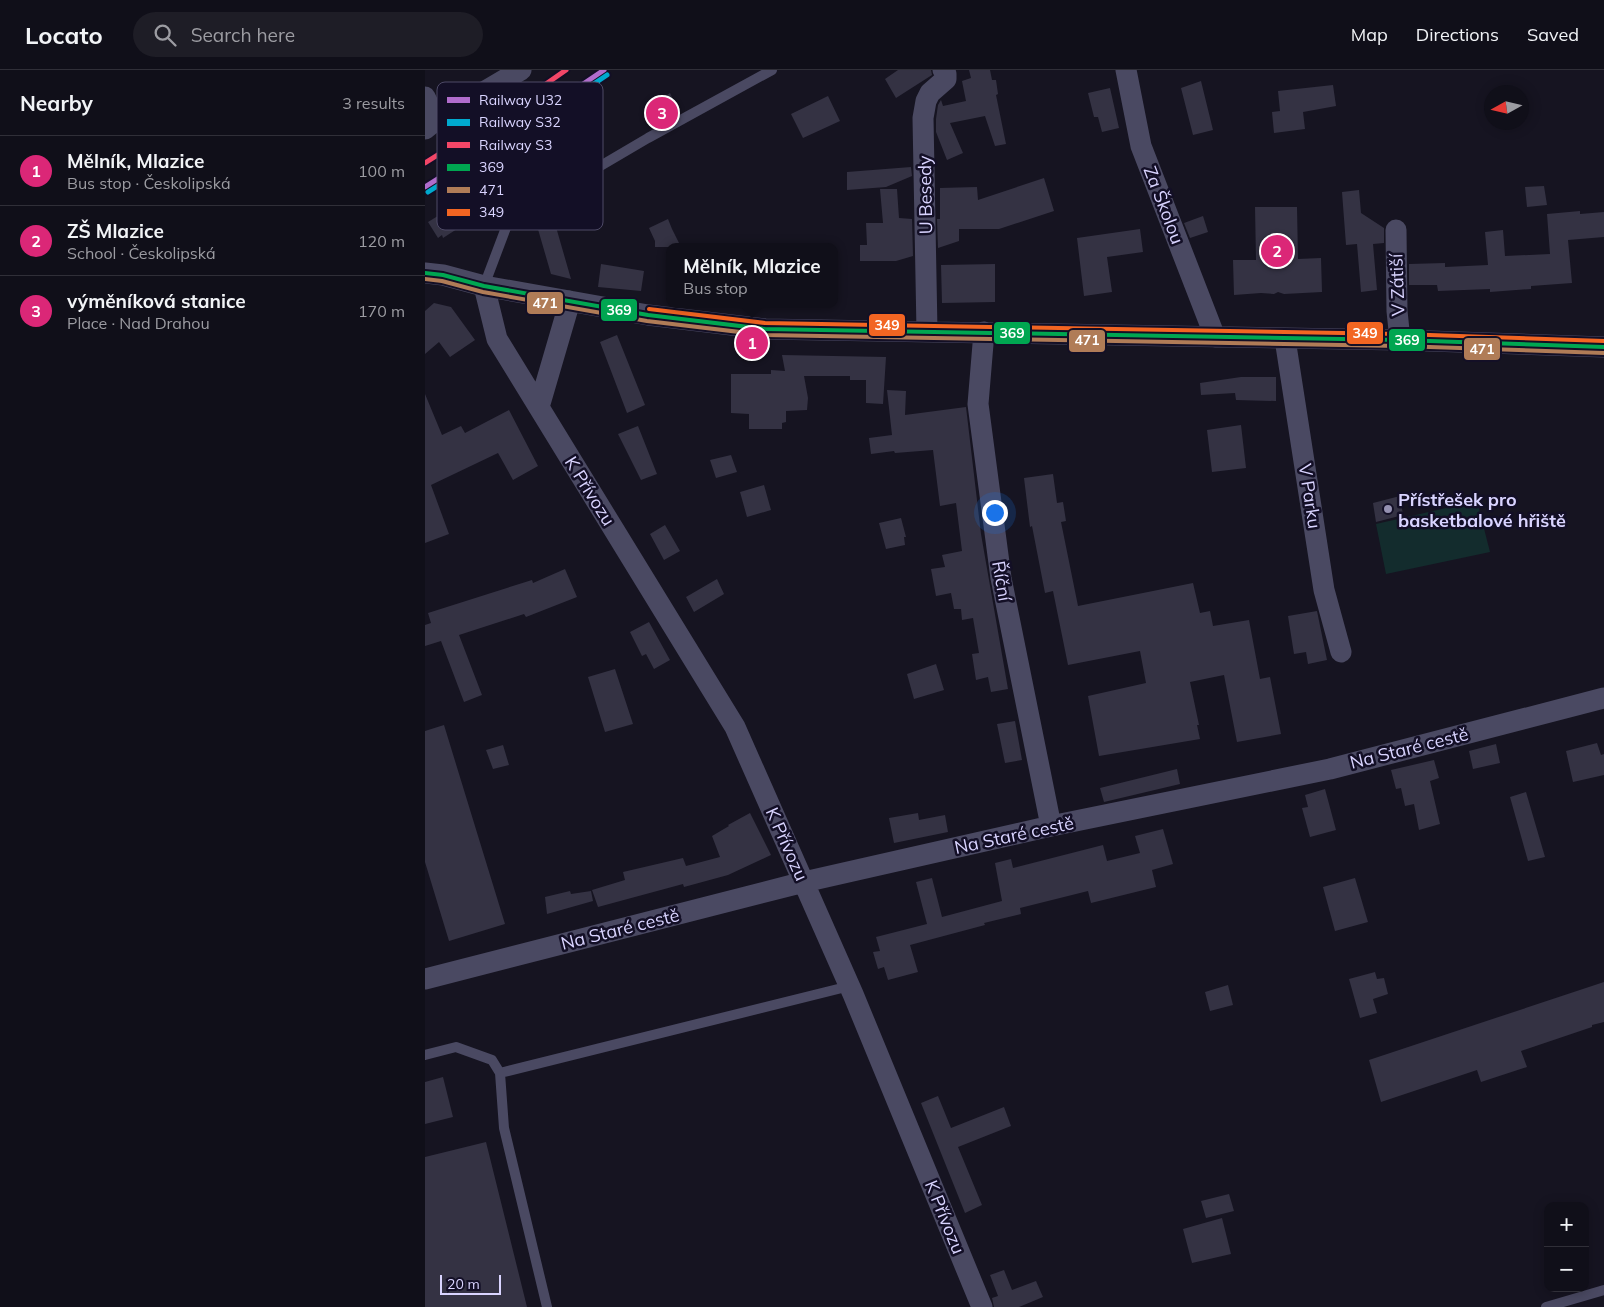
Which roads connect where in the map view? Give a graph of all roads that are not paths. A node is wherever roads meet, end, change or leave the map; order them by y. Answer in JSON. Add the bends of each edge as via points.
{"nodes":[{"id":1,"x":521,"y":70,"type":"edge"},
{"id":2,"x":772,"y":70,"type":"edge"},
{"id":3,"x":943,"y":70,"type":"edge"},
{"id":4,"x":1126,"y":70,"type":"edge"},
{"id":5,"x":501,"y":82,"type":"edge"},
{"id":6,"x":425,"y":97,"type":"edge"},
{"id":7,"x":431,"y":124,"type":"edge"},
{"id":8,"x":603,"y":164,"type":"edge"},
{"id":9,"x":505,"y":230,"type":"edge"},
{"id":10,"x":1396,"y":230,"type":"dead end"},
{"id":11,"x":425,"y":273,"type":"edge"},
{"id":12,"x":484,"y":286,"type":"junction"},
{"id":13,"x":570,"y":301,"type":"junction"},
{"id":14,"x":927,"y":331,"type":"junction"},
{"id":15,"x":984,"y":332,"type":"junction"},
{"id":16,"x":1215,"y":337,"type":"junction"},
{"id":17,"x":1285,"y":339,"type":"junction"},
{"id":18,"x":1400,"y":340,"type":"junction"},
{"id":19,"x":1604,"y":347,"type":"edge"},
{"id":20,"x":539,"y":407,"type":"junction"},
{"id":21,"x":1341,"y":652,"type":"dead end"},
{"id":22,"x":1604,"y":698,"type":"edge"},
{"id":23,"x":1051,"y":826,"type":"junction"},
{"id":24,"x":804,"y":882,"type":"junction"},
{"id":25,"x":425,"y":980,"type":"edge"},
{"id":26,"x":850,"y":986,"type":"junction"},
{"id":27,"x":425,"y":1055,"type":"edge"},
{"id":28,"x":501,"y":1073,"type":"junction"},
{"id":29,"x":1604,"y":1290,"type":"edge"},
{"id":30,"x":547,"y":1307,"type":"edge"},
{"id":31,"x":982,"y":1307,"type":"edge"},
{"id":32,"x":1546,"y":1307,"type":"edge"}],
"edges":[{"from":1,"to":5,"type":"street"},
{"from":2,"to":8,"type":"lane"},
{"from":3,"to":14,"type":"street","name":"U Besedy","via":[[946,79],[930,93],[923,118]]},
{"from":4,"to":16,"type":"street","name":"Za Školou","via":[[1141,146]]},
{"from":6,"to":7,"type":"street"},
{"from":9,"to":12,"type":"lane"},
{"from":10,"to":18,"type":"street","name":"V Zátiší"},
{"from":11,"to":12,"type":"street"},
{"from":12,"to":13,"type":"street"},
{"from":12,"to":20,"type":"street","name":"K Přívozu","via":[[497,339]]},
{"from":13,"to":14,"type":"street","via":[[648,315],[765,329]]},
{"from":13,"to":20,"type":"street"},
{"from":14,"to":15,"type":"street"},
{"from":15,"to":16,"type":"street"},
{"from":15,"to":23,"type":"street","name":"Říční","via":[[978,404],[1001,578]]},
{"from":16,"to":17,"type":"street"},
{"from":17,"to":18,"type":"street"},
{"from":17,"to":21,"type":"street","name":"V Parku","via":[[1324,590]]},
{"from":18,"to":19,"type":"street"},
{"from":20,"to":24,"type":"street","name":"K Přívozu","via":[[735,727]]},
{"from":22,"to":23,"type":"street","name":"Na Staré cestě","via":[[1330,768]]},
{"from":23,"to":24,"type":"street","name":"Na Staré cestě"},
{"from":24,"to":25,"type":"street","name":"Na Staré cestě"},
{"from":24,"to":26,"type":"street","name":"K Přívozu"},
{"from":26,"to":28,"type":"lane"},
{"from":26,"to":31,"type":"street","name":"K Přívozu"},
{"from":27,"to":28,"type":"lane","via":[[455,1047],[492,1060]]},
{"from":28,"to":30,"type":"lane","via":[[504,1128]]},
{"from":29,"to":32,"type":"lane"}]}
